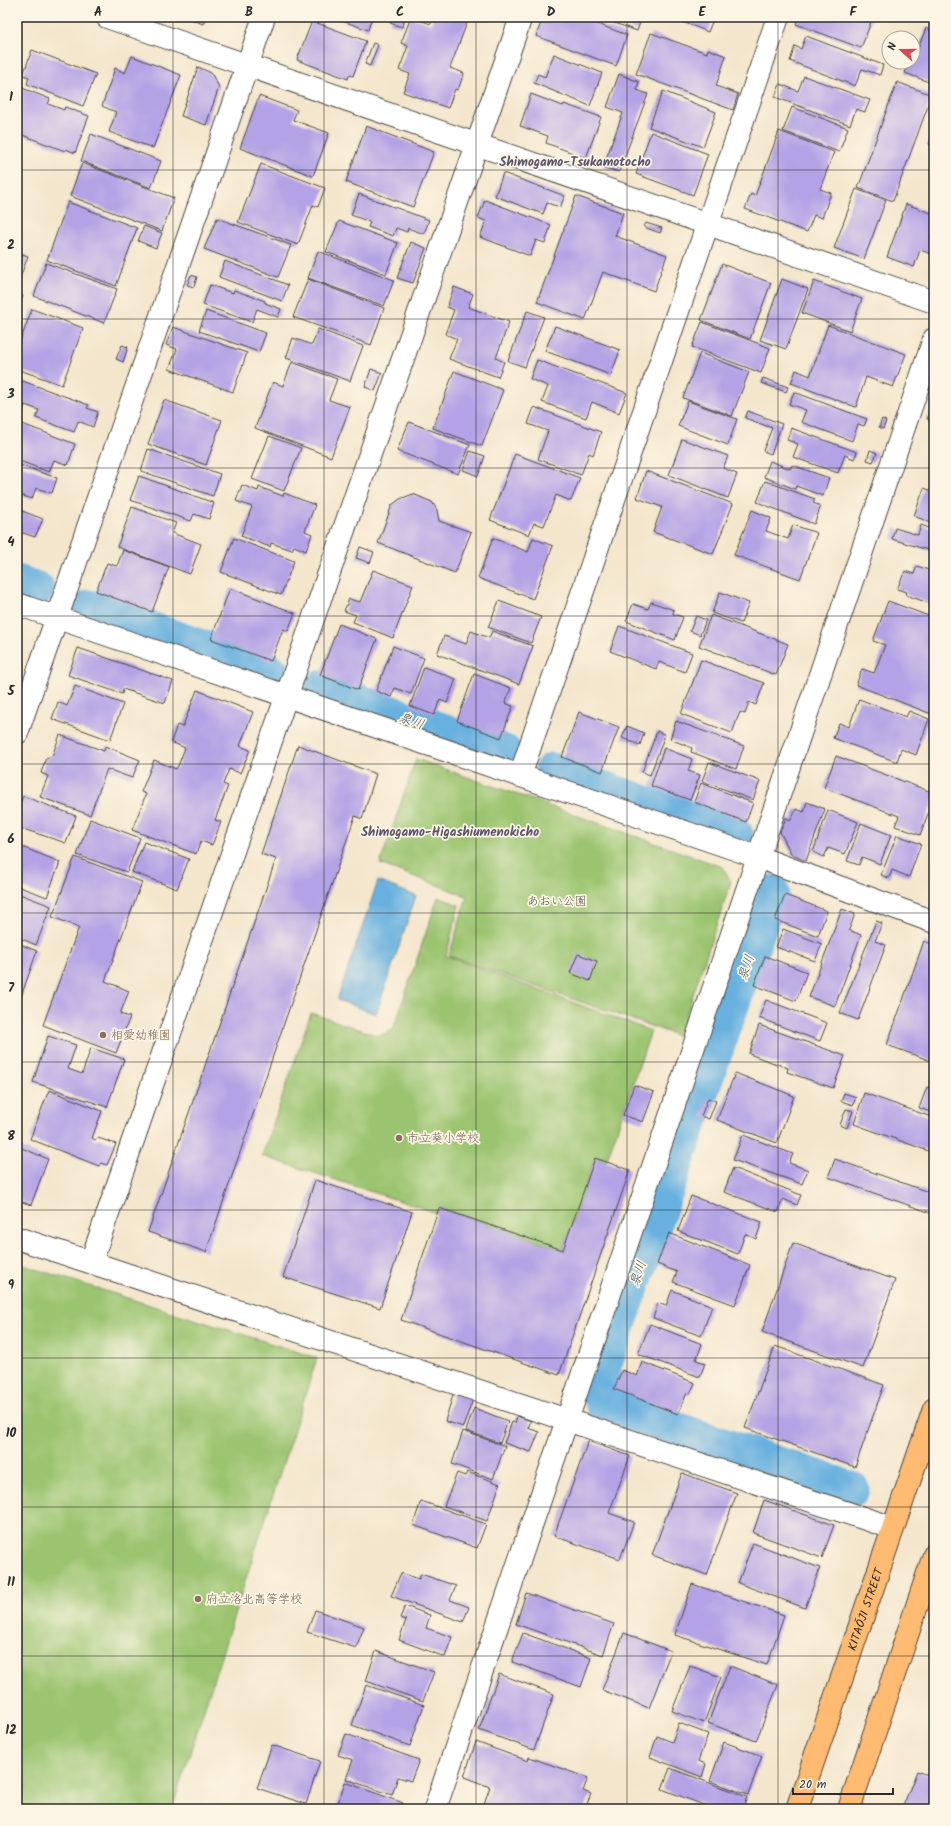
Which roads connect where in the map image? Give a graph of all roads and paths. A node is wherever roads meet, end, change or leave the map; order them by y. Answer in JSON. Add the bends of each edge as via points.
{"nodes":[{"id":1,"x":107,"y":17,"type":"edge"},
{"id":2,"x":264,"y":17,"type":"edge"},
{"id":3,"x":520,"y":17,"type":"edge"},
{"id":4,"x":778,"y":17,"type":"edge"},
{"id":5,"x":248,"y":66,"type":"junction"},
{"id":6,"x":478,"y":144,"type":"junction"},
{"id":7,"x":707,"y":223,"type":"junction"},
{"id":8,"x":934,"y":302,"type":"edge"},
{"id":9,"x":934,"y":339,"type":"edge"},
{"id":10,"x":17,"y":604,"type":"edge"},
{"id":11,"x":56,"y":617,"type":"junction"},
{"id":12,"x":285,"y":695,"type":"junction"},
{"id":13,"x":17,"y":733,"type":"edge"},
{"id":14,"x":520,"y":776,"type":"junction"},
{"id":15,"x":758,"y":857,"type":"junction"},
{"id":16,"x":934,"y":922,"type":"edge"},
{"id":17,"x":17,"y":1238,"type":"edge"},
{"id":18,"x":91,"y":1262,"type":"junction"},
{"id":19,"x":934,"y":1409,"type":"edge"},
{"id":20,"x":567,"y":1420,"type":"junction"},
{"id":21,"x":893,"y":1528,"type":"junction"},
{"id":22,"x":934,"y":1555,"type":"edge"},
{"id":23,"x":435,"y":1809,"type":"edge"},
{"id":24,"x":797,"y":1809,"type":"edge"},
{"id":25,"x":849,"y":1809,"type":"edge"}],
"edges":[{"from":1,"to":5,"type":"street"},
{"from":2,"to":5,"type":"street"},
{"from":3,"to":6,"type":"street"},
{"from":4,"to":7,"type":"street"},
{"from":5,"to":6,"type":"street"},
{"from":5,"to":11,"type":"street"},
{"from":6,"to":7,"type":"street"},
{"from":6,"to":12,"type":"street"},
{"from":7,"to":8,"type":"street"},
{"from":7,"to":14,"type":"street"},
{"from":9,"to":15,"type":"street"},
{"from":10,"to":11,"type":"street"},
{"from":11,"to":12,"type":"street"},
{"from":11,"to":13,"type":"street"},
{"from":12,"to":14,"type":"street"},
{"from":12,"to":18,"type":"street"},
{"from":14,"to":15,"type":"street"},
{"from":15,"to":16,"type":"street"},
{"from":15,"to":20,"type":"street"},
{"from":17,"to":18,"type":"street"},
{"from":18,"to":20,"type":"street"},
{"from":19,"to":21,"type":"highway","name":"KITAŌJI STREET"},
{"from":20,"to":21,"type":"street"},
{"from":20,"to":23,"type":"street"},
{"from":21,"to":24,"type":"highway","name":"KITAŌJI STREET"},
{"from":22,"to":25,"type":"highway"}]}
